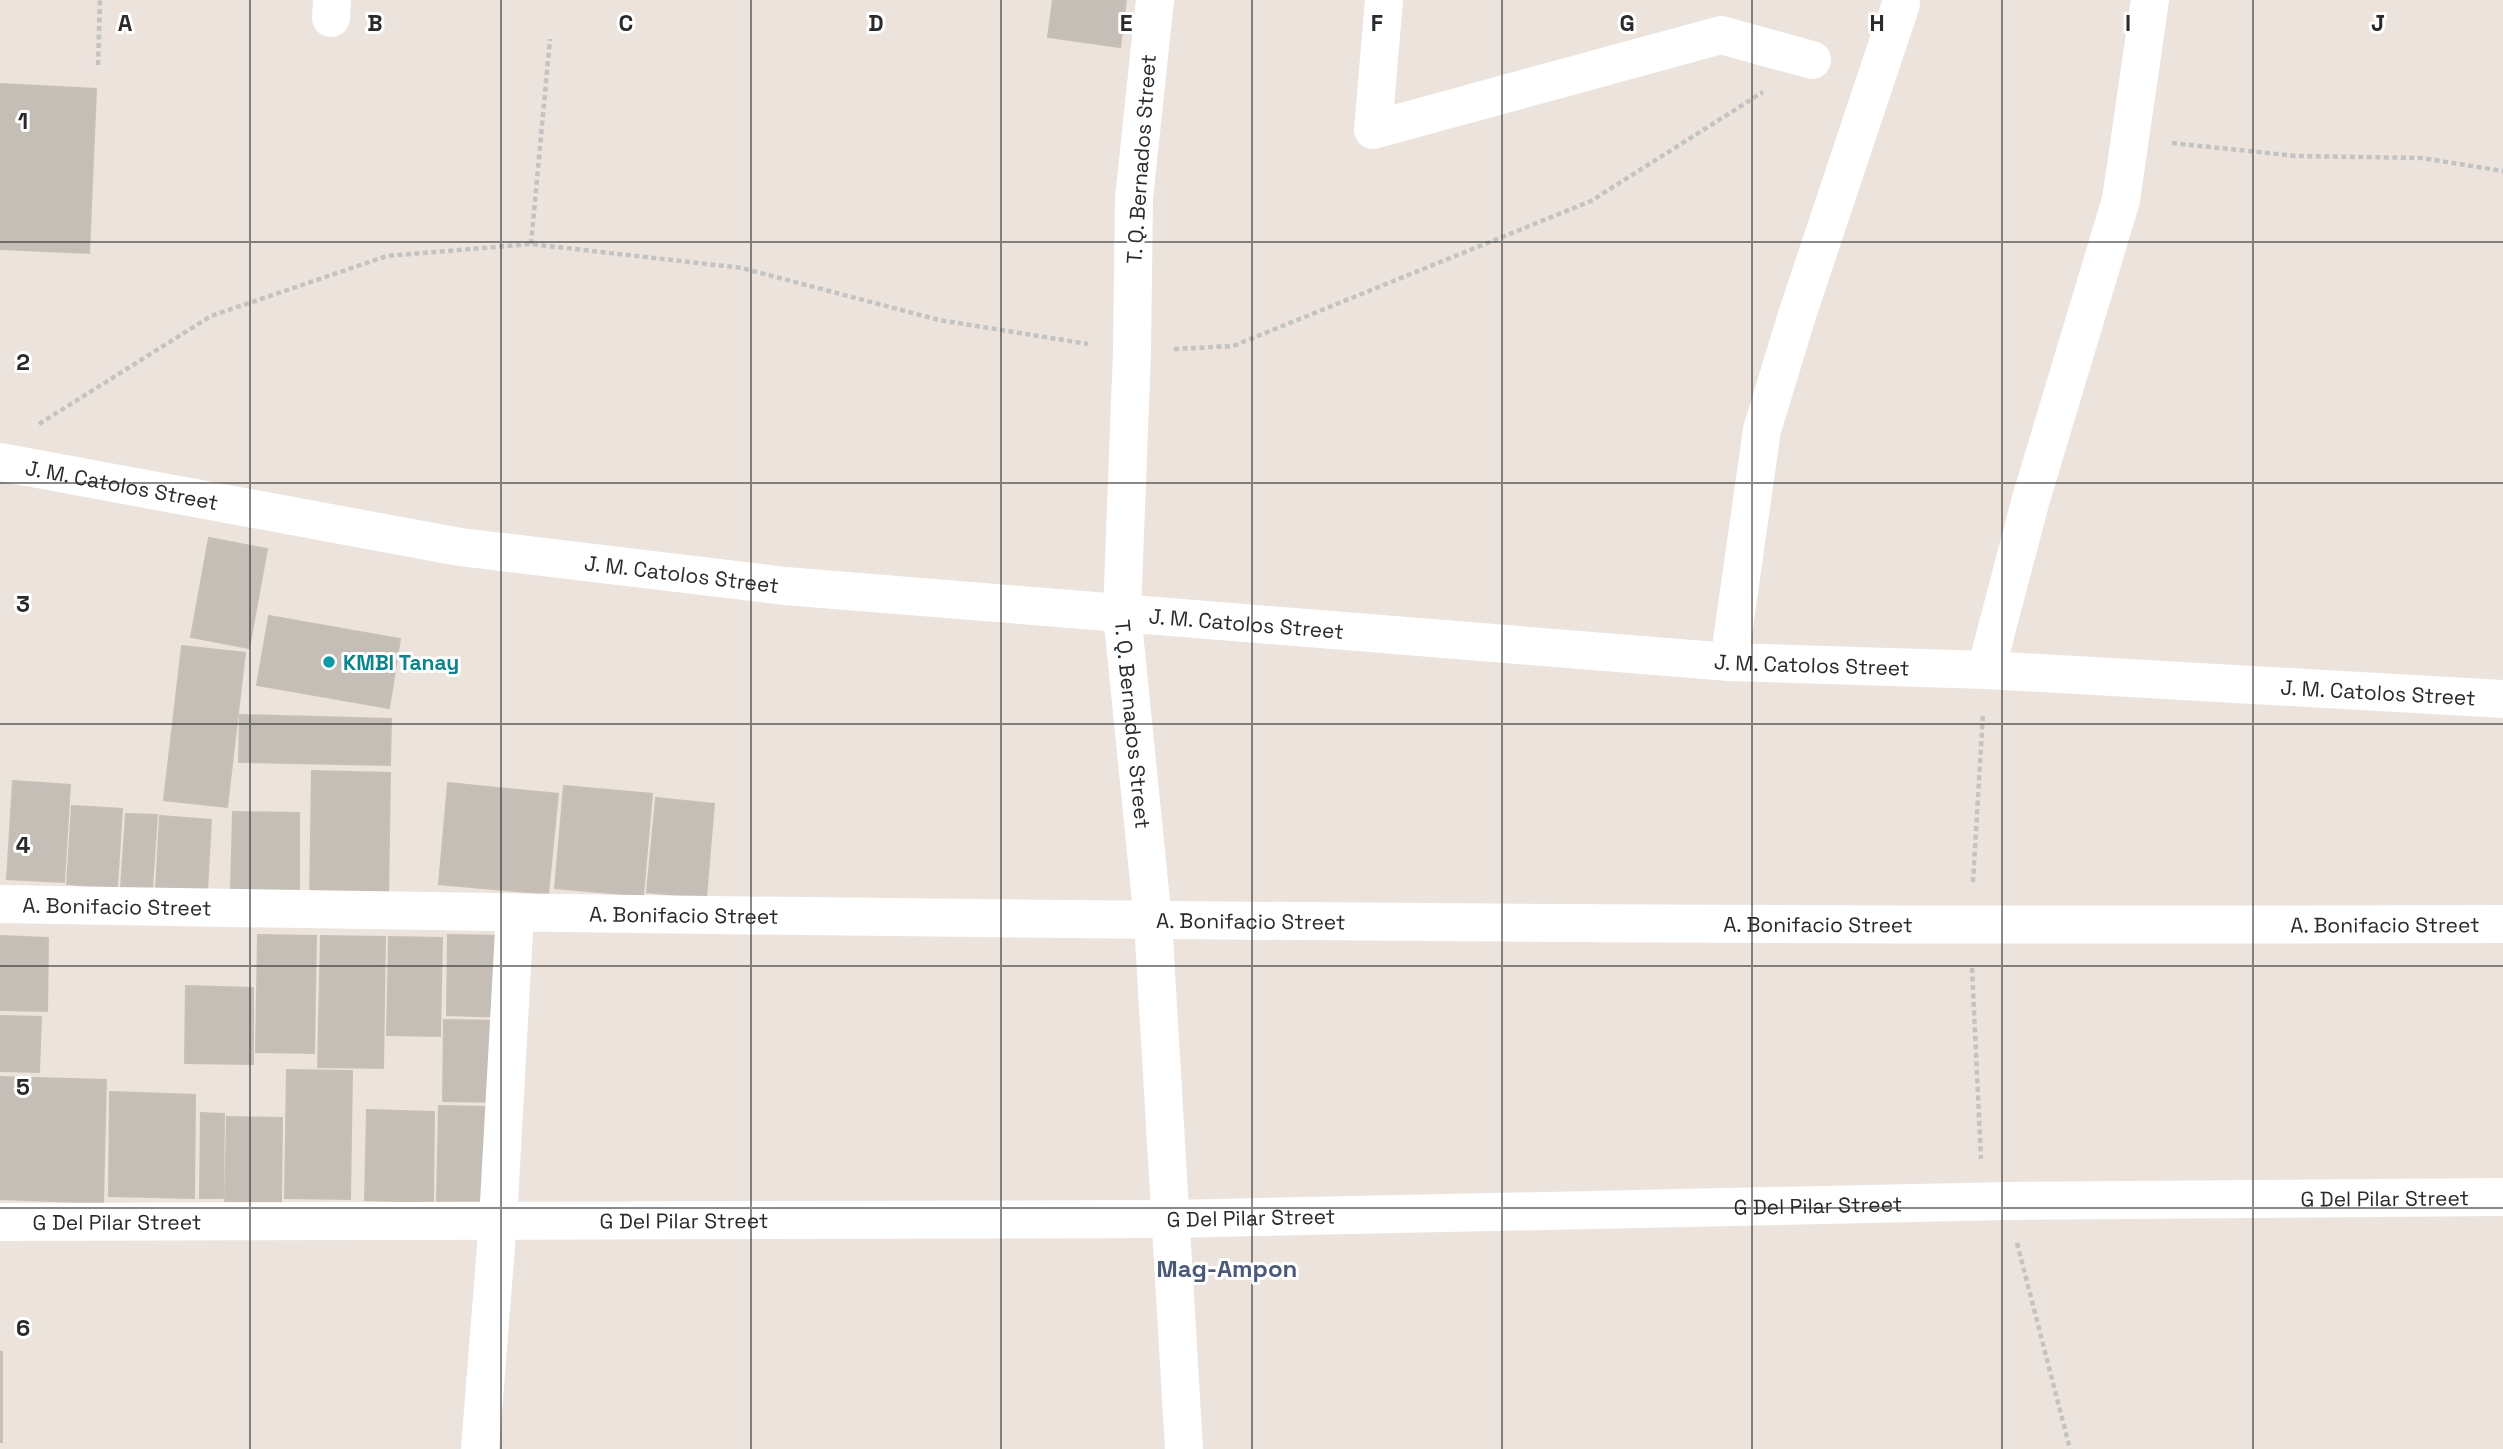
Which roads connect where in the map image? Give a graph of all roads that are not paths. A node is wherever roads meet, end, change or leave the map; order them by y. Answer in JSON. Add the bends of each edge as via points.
{"nodes":[{"id":1,"x":1155,"y":0,"type":"edge"},
{"id":2,"x":1384,"y":0,"type":"edge"},
{"id":3,"x":2150,"y":0,"type":"edge"},
{"id":4,"x":1901,"y":4,"type":"dead end"},
{"id":5,"x":1812,"y":60,"type":"road end"},
{"id":6,"x":0,"y":462,"type":"edge"},
{"id":7,"x":1122,"y":613,"type":"junction"},
{"id":8,"x":1729,"y":662,"type":"junction"},
{"id":9,"x":1986,"y":670,"type":"junction"},
{"id":10,"x":2503,"y":699,"type":"edge"},
{"id":11,"x":0,"y":904,"type":"edge"},
{"id":12,"x":515,"y":913,"type":"junction"},
{"id":13,"x":1153,"y":921,"type":"junction"},
{"id":14,"x":2503,"y":924,"type":"edge"},
{"id":15,"x":2503,"y":1198,"type":"edge"},
{"id":16,"x":1171,"y":1219,"type":"junction"},
{"id":17,"x":498,"y":1221,"type":"junction"},
{"id":18,"x":0,"y":1222,"type":"edge"},
{"id":19,"x":480,"y":1449,"type":"edge"},
{"id":20,"x":1184,"y":1449,"type":"edge"}],
"edges":[{"from":1,"to":7,"type":"street","name":"T. Q. Bernados Street","via":[[1134,198]]},
{"from":2,"to":5,"type":"street","via":[[1373,130],[1721,34]]},
{"from":3,"to":9,"type":"street","via":[[2121,200],[2031,499]]},
{"from":4,"to":8,"type":"street","via":[[1762,430]]},
{"from":6,"to":7,"type":"street","name":"J. M. Catolos Street","via":[[460,547],[785,586]]},
{"from":7,"to":8,"type":"street","name":"J. M. Catolos Street"},
{"from":7,"to":13,"type":"street","name":"T. Q. Bernados Street"},
{"from":8,"to":9,"type":"street","name":"J. M. Catolos Street"},
{"from":9,"to":10,"type":"street","name":"J. M. Catolos Street"},
{"from":11,"to":12,"type":"street","name":"A. Bonifacio Street"},
{"from":12,"to":13,"type":"street","name":"A. Bonifacio Street"},
{"from":12,"to":17,"type":"street"},
{"from":13,"to":14,"type":"street","name":"A. Bonifacio Street"},
{"from":13,"to":16,"type":"street","name":"T. Q. Bernados Street"},
{"from":15,"to":16,"type":"street","name":"G Del Pilar Street","via":[[2006,1201]]},
{"from":16,"to":17,"type":"street","name":"G Del Pilar Street"},
{"from":16,"to":20,"type":"street","name":"T. Q. Bernados Street"},
{"from":17,"to":18,"type":"street","name":"G Del Pilar Street"},
{"from":17,"to":19,"type":"street"}]}
